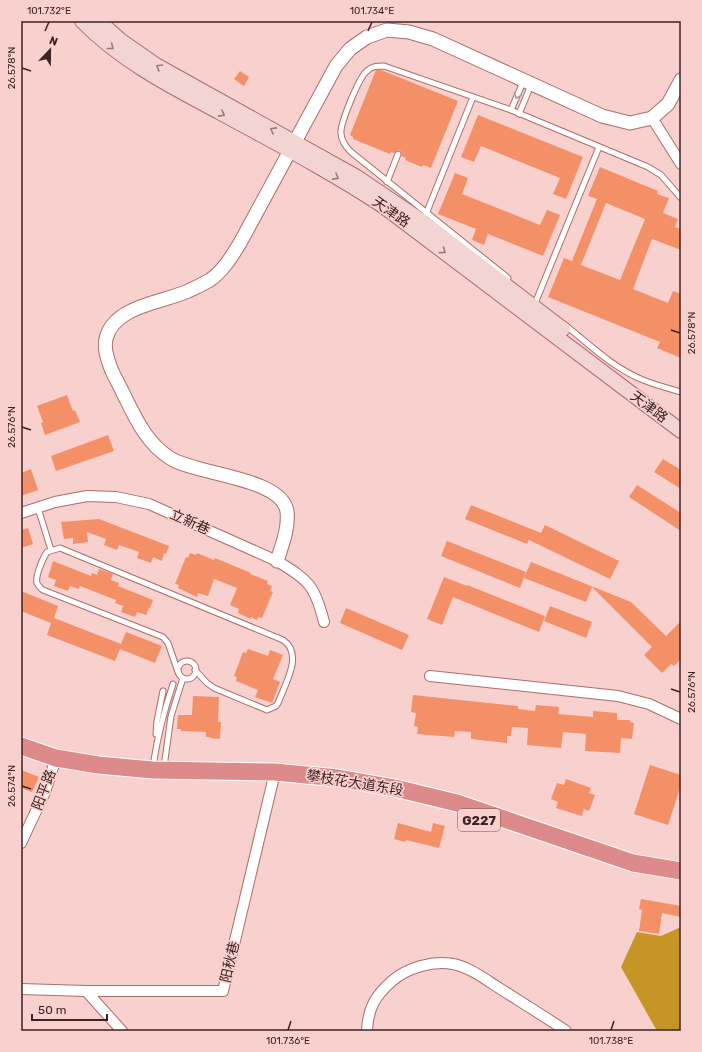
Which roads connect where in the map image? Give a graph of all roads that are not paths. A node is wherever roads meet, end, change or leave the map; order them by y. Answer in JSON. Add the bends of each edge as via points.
{"nodes":[{"id":1,"x":82,"y":21,"type":"edge"},
{"id":2,"x":102,"y":26,"type":"edge"},
{"id":3,"x":681,"y":80,"type":"edge"},
{"id":4,"x":528,"y":82,"type":"junction"},
{"id":5,"x":473,"y":97,"type":"junction"},
{"id":6,"x":511,"y":110,"type":"junction"},
{"id":7,"x":519,"y":114,"type":"junction"},
{"id":8,"x":652,"y":118,"type":"junction"},
{"id":9,"x":292,"y":146,"type":"junction"},
{"id":10,"x":599,"y":147,"type":"junction"},
{"id":11,"x":398,"y":154,"type":"dead end"},
{"id":12,"x":681,"y":164,"type":"edge"},
{"id":13,"x":387,"y":182,"type":"junction"},
{"id":14,"x":681,"y":198,"type":"edge"},
{"id":15,"x":426,"y":214,"type":"junction"},
{"id":16,"x":512,"y":281,"type":"dead end"},
{"id":17,"x":530,"y":296,"type":"dead end"},
{"id":18,"x":536,"y":301,"type":"junction"},
{"id":19,"x":681,"y":392,"type":"edge"},
{"id":20,"x":681,"y":419,"type":"edge"},
{"id":21,"x":681,"y":431,"type":"edge"},
{"id":22,"x":38,"y":508,"type":"junction"},
{"id":23,"x":21,"y":513,"type":"edge"},
{"id":24,"x":51,"y":550,"type":"junction"},
{"id":25,"x":277,"y":561,"type":"junction"},
{"id":26,"x":324,"y":622,"type":"dead end"},
{"id":27,"x":196,"y":670,"type":"junction"},
{"id":28,"x":178,"y":672,"type":"junction"},
{"id":29,"x":430,"y":676,"type":"dead end"},
{"id":30,"x":183,"y":678,"type":"junction"},
{"id":31,"x":173,"y":684,"type":"dead end"},
{"id":32,"x":163,"y":691,"type":"dead end"},
{"id":33,"x":681,"y":719,"type":"edge"},
{"id":34,"x":21,"y":746,"type":"edge"},
{"id":35,"x":156,"y":747,"type":"junction"},
{"id":36,"x":21,"y":756,"type":"edge"},
{"id":37,"x":54,"y":763,"type":"junction"},
{"id":38,"x":158,"y":770,"type":"junction"},
{"id":39,"x":274,"y":777,"type":"junction"},
{"id":40,"x":21,"y":843,"type":"edge"},
{"id":41,"x":681,"y":871,"type":"edge"},
{"id":42,"x":681,"y":880,"type":"edge"},
{"id":43,"x":21,"y":989,"type":"edge"},
{"id":44,"x":86,"y":991,"type":"junction"},
{"id":45,"x":122,"y":1031,"type":"edge"},
{"id":46,"x":367,"y":1031,"type":"edge"},
{"id":47,"x":566,"y":1031,"type":"edge"}],
"edges":[{"from":1,"to":2,"type":"main road","name":"天津路"},
{"from":2,"to":9,"type":"main road","name":"天津路","via":[[118,53],[150,74]]},
{"from":3,"to":8,"type":"street","via":[[668,104]]},
{"from":4,"to":6,"type":"lane","one_way":true},
{"from":4,"to":7,"type":"lane"},
{"from":4,"to":8,"type":"street","via":[[602,116],[630,123]]},
{"from":4,"to":9,"type":"street","via":[[433,40],[409,32],[387,30],[367,36],[350,49],[336,66]]},
{"from":5,"to":6,"type":"lane"},
{"from":5,"to":13,"type":"lane","via":[[384,66],[374,66],[366,71],[360,79],[342,122],[341,134],[350,152]]},
{"from":5,"to":15,"type":"lane"},
{"from":6,"to":7,"type":"lane"},
{"from":7,"to":10,"type":"lane"},
{"from":8,"to":12,"type":"street"},
{"from":9,"to":20,"type":"main road","via":[[357,177],[388,197]]},
{"from":9,"to":21,"type":"main road","name":"天津路","one_way":true,"via":[[383,206]]},
{"from":9,"to":25,"type":"street","via":[[228,262],[210,279],[188,291],[134,310],[120,318],[111,327],[105,353],[142,431],[154,446],[188,467],[253,483],[267,488],[279,497],[286,510],[287,528]]},
{"from":10,"to":14,"type":"lane","via":[[648,167],[660,175]]},
{"from":10,"to":18,"type":"lane"},
{"from":11,"to":13,"type":"lane"},
{"from":13,"to":15,"type":"lane"},
{"from":15,"to":16,"type":"lane"},
{"from":17,"to":18,"type":"lane"},
{"from":18,"to":19,"type":"lane","via":[[622,370],[643,380]]},
{"from":22,"to":23,"type":"street","name":"立新巷"},
{"from":22,"to":24,"type":"lane"},
{"from":22,"to":25,"type":"street","name":"立新巷","via":[[87,496],[116,497],[149,504]]},
{"from":24,"to":27,"type":"lane","via":[[60,548],[283,640],[288,643],[293,654],[291,668],[278,703],[267,710],[214,688]]},
{"from":24,"to":28,"type":"lane","via":[[45,556],[37,575],[37,584],[40,588],[163,638],[168,643]]},
{"from":25,"to":26,"type":"street","name":"立新巷","via":[[310,584],[319,602]]},
{"from":27,"to":28,"type":"lane","via":[[191,662],[185,662],[180,664]]},
{"from":27,"to":30,"type":"lane","via":[[191,678]]},
{"from":28,"to":30,"type":"lane"},
{"from":29,"to":33,"type":"street","via":[[618,696],[649,704]]},
{"from":30,"to":38,"type":"lane"},
{"from":31,"to":35,"type":"lane"},
{"from":32,"to":35,"type":"lane","via":[[157,721]]},
{"from":34,"to":37,"type":"highway","name":"攀枝花大道东段","number":"G227"},
{"from":35,"to":38,"type":"lane"},
{"from":36,"to":37,"type":"highway","name":"攀枝花大道东段","number":"G227"},
{"from":37,"to":38,"type":"highway","name":"攀枝花大道东段","number":"G227"},
{"from":37,"to":39,"type":"highway","name":"攀枝花大道东段","number":"G227","via":[[89,773],[158,779]]},
{"from":37,"to":40,"type":"street","name":"阳平路","via":[[45,792]]},
{"from":38,"to":39,"type":"highway","name":"攀枝花大道东段","number":"G227"},
{"from":39,"to":41,"type":"highway","name":"攀枝花大道东段","number":"G227","via":[[338,778],[396,788],[457,803],[633,863]]},
{"from":39,"to":42,"type":"highway","name":"攀枝花大道东段","number":"G227","via":[[394,797],[456,812],[632,871]]},
{"from":39,"to":44,"type":"street","name":"阳秋巷","via":[[223,990]]},
{"from":43,"to":44,"type":"street"},
{"from":44,"to":45,"type":"street"},
{"from":46,"to":47,"type":"street","via":[[375,998],[384,988],[410,970],[442,963],[462,967],[479,976]]}]}
